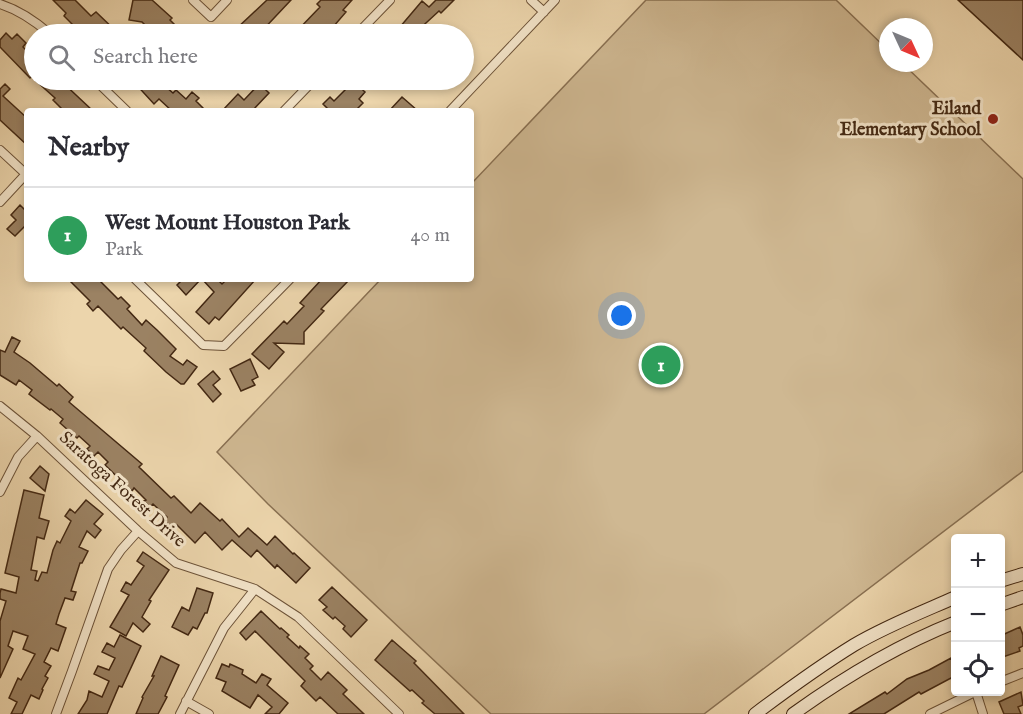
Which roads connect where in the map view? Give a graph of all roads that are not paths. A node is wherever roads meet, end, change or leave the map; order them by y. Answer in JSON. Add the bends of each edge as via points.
{"nodes":[{"id":1,"x":193,"y":0,"type":"edge"},
{"id":2,"x":227,"y":0,"type":"edge"},
{"id":3,"x":390,"y":0,"type":"edge"},
{"id":4,"x":531,"y":0,"type":"edge"},
{"id":5,"x":555,"y":0,"type":"edge"},
{"id":6,"x":0,"y":4,"type":"edge"},
{"id":7,"x":544,"y":12,"type":"junction"},
{"id":8,"x":38,"y":24,"type":"edge"},
{"id":9,"x":367,"y":24,"type":"edge"},
{"id":10,"x":474,"y":86,"type":"edge"},
{"id":11,"x":105,"y":90,"type":"edge"},
{"id":12,"x":304,"y":90,"type":"edge"},
{"id":13,"x":470,"y":90,"type":"edge"},
{"id":14,"x":124,"y":108,"type":"edge"},
{"id":15,"x":287,"y":108,"type":"edge"},
{"id":16,"x":453,"y":108,"type":"edge"},
{"id":17,"x":0,"y":150,"type":"edge"},
{"id":18,"x":24,"y":172,"type":"edge"},
{"id":19,"x":24,"y":178,"type":"edge"},
{"id":20,"x":0,"y":202,"type":"edge"},
{"id":21,"x":138,"y":282,"type":"edge"},
{"id":22,"x":287,"y":282,"type":"edge"},
{"id":23,"x":0,"y":406,"type":"edge"},
{"id":24,"x":37,"y":436,"type":"junction"},
{"id":25,"x":0,"y":492,"type":"edge"},
{"id":26,"x":138,"y":531,"type":"junction"},
{"id":27,"x":1023,"y":574,"type":"edge"},
{"id":28,"x":1005,"y":579,"type":"edge"},
{"id":29,"x":255,"y":589,"type":"junction"},
{"id":30,"x":1023,"y":597,"type":"edge"},
{"id":31,"x":951,"y":599,"type":"edge"},
{"id":32,"x":1005,"y":603,"type":"edge"},
{"id":33,"x":951,"y":624,"type":"edge"},
{"id":34,"x":1023,"y":673,"type":"edge"},
{"id":35,"x":1005,"y":680,"type":"edge"},
{"id":36,"x":968,"y":696,"type":"edge"},
{"id":37,"x":977,"y":696,"type":"edge"},
{"id":38,"x":186,"y":701,"type":"junction"},
{"id":39,"x":56,"y":714,"type":"edge"},
{"id":40,"x":180,"y":714,"type":"edge"},
{"id":41,"x":209,"y":714,"type":"edge"},
{"id":42,"x":399,"y":714,"type":"edge"},
{"id":43,"x":755,"y":714,"type":"edge"},
{"id":44,"x":792,"y":714,"type":"edge"},
{"id":45,"x":930,"y":714,"type":"edge"},
{"id":46,"x":983,"y":714,"type":"edge"}],
"edges":[{"from":1,"to":2,"type":"street","via":[[211,17]]},
{"from":3,"to":9,"type":"street"},
{"from":4,"to":7,"type":"street"},
{"from":5,"to":7,"type":"street"},
{"from":6,"to":8,"type":"street"},
{"from":7,"to":10,"type":"street"},
{"from":11,"to":14,"type":"street"},
{"from":12,"to":15,"type":"street"},
{"from":13,"to":16,"type":"street"},
{"from":17,"to":18,"type":"street"},
{"from":19,"to":20,"type":"street"},
{"from":21,"to":22,"type":"street","via":[[203,345],[217,346],[224,346]]},
{"from":23,"to":24,"type":"street","name":"Saratoga Forest Drive"},
{"from":24,"to":25,"type":"street","via":[[18,457]]},
{"from":24,"to":26,"type":"street","name":"Saratoga Forest Drive"},
{"from":26,"to":29,"type":"street","name":"Saratoga Forest Drive","via":[[177,562]]},
{"from":26,"to":39,"type":"street","via":[[108,569]]},
{"from":27,"to":28,"type":"main road"},
{"from":29,"to":38,"type":"street","via":[[224,628]]},
{"from":29,"to":42,"type":"street","name":"Saratoga Forest Drive","via":[[298,617]]},
{"from":30,"to":32,"type":"main road"},
{"from":31,"to":43,"type":"main road","via":[[856,644]]},
{"from":33,"to":44,"type":"main road","via":[[848,677]]},
{"from":34,"to":35,"type":"street"},
{"from":36,"to":45,"type":"street"},
{"from":37,"to":46,"type":"street"},
{"from":38,"to":40,"type":"street"},
{"from":38,"to":41,"type":"street"}]}
